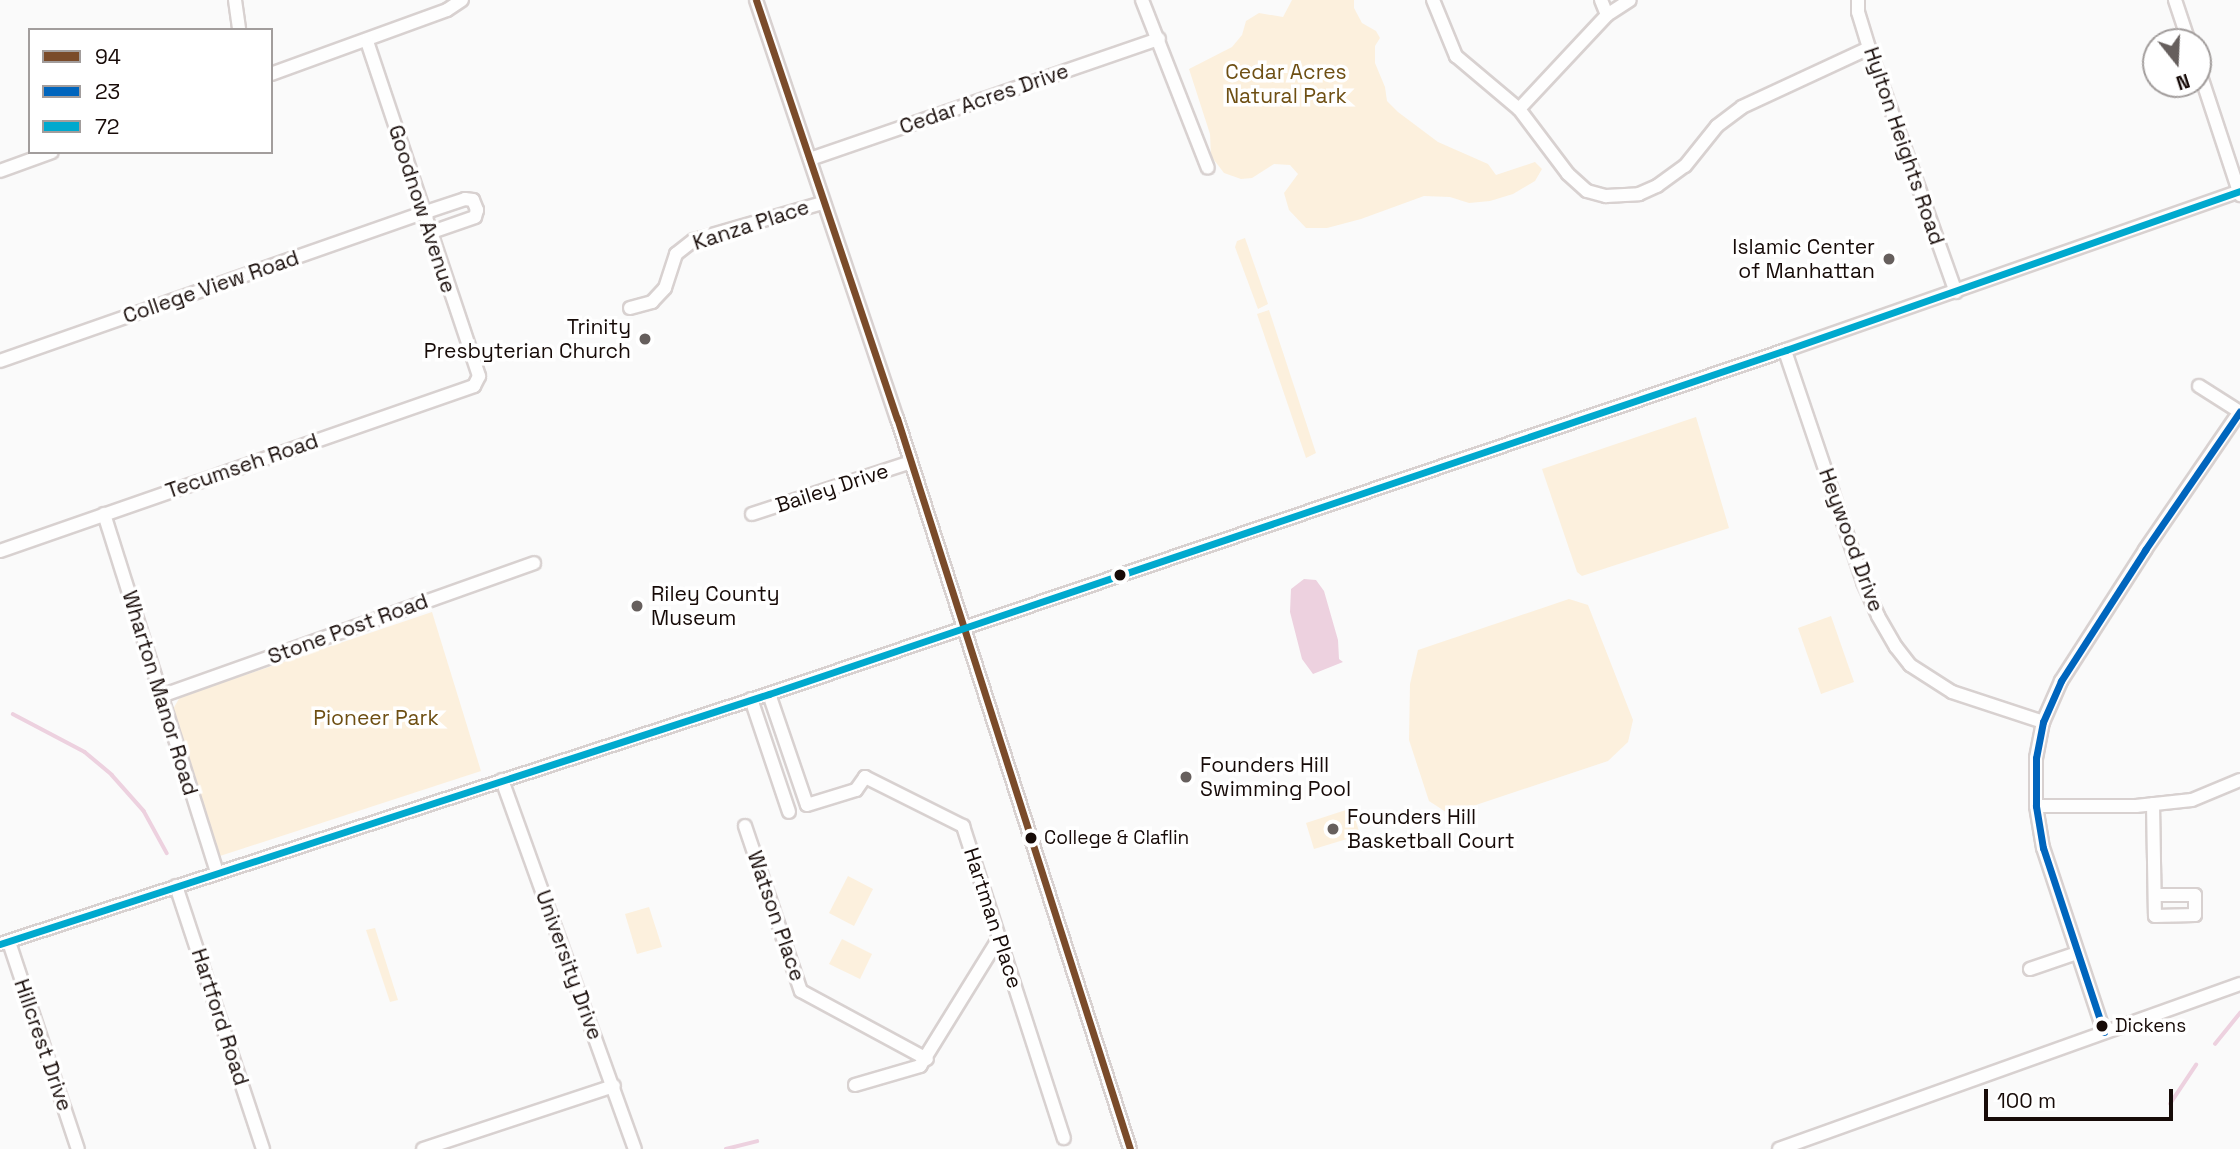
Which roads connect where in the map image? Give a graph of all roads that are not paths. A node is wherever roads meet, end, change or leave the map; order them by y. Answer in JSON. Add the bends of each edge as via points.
{"nodes":[{"id":1,"x":235,"y":0,"type":"edge"},
{"id":2,"x":462,"y":0,"type":"edge"},
{"id":3,"x":756,"y":0,"type":"edge"},
{"id":4,"x":1142,"y":0,"type":"edge"},
{"id":5,"x":1433,"y":0,"type":"edge"},
{"id":6,"x":1601,"y":0,"type":"edge"},
{"id":7,"x":1630,"y":0,"type":"edge"},
{"id":8,"x":1858,"y":0,"type":"edge"},
{"id":9,"x":2175,"y":0,"type":"edge"},
{"id":10,"x":1607,"y":15,"type":"junction"},
{"id":11,"x":239,"y":28,"type":"edge"},
{"id":12,"x":2184,"y":28,"type":"edge"},
{"id":13,"x":1159,"y":39,"type":"junction"},
{"id":14,"x":367,"y":41,"type":"junction"},
{"id":15,"x":1870,"y":48,"type":"junction"},
{"id":16,"x":273,"y":73,"type":"edge"},
{"id":17,"x":2208,"y":98,"type":"edge"},
{"id":18,"x":1519,"y":109,"type":"junction"},
{"id":19,"x":47,"y":154,"type":"edge"},
{"id":20,"x":810,"y":159,"type":"junction"},
{"id":21,"x":1208,"y":168,"type":"dead end"},
{"id":22,"x":0,"y":171,"type":"edge"},
{"id":23,"x":2240,"y":193,"type":"edge"},
{"id":24,"x":822,"y":202,"type":"junction"},
{"id":25,"x":423,"y":213,"type":"junction"},
{"id":26,"x":429,"y":233,"type":"junction"},
{"id":27,"x":1956,"y":292,"type":"junction"},
{"id":28,"x":630,"y":308,"type":"dead end"},
{"id":29,"x":1785,"y":351,"type":"junction"},
{"id":30,"x":0,"y":361,"type":"edge"},
{"id":31,"x":479,"y":376,"type":"joint"},
{"id":32,"x":2199,"y":386,"type":"dead end"},
{"id":33,"x":2240,"y":412,"type":"edge"},
{"id":34,"x":911,"y":462,"type":"junction"},
{"id":35,"x":104,"y":514,"type":"junction"},
{"id":36,"x":752,"y":514,"type":"dead end"},
{"id":37,"x":0,"y":551,"type":"edge"},
{"id":38,"x":534,"y":563,"type":"dead end"},
{"id":39,"x":962,"y":628,"type":"junction"},
{"id":40,"x":769,"y":694,"type":"junction"},
{"id":41,"x":162,"y":696,"type":"junction"},
{"id":42,"x":751,"y":699,"type":"junction"},
{"id":43,"x":2043,"y":722,"type":"junction"},
{"id":44,"x":502,"y":780,"type":"junction"},
{"id":45,"x":2240,"y":780,"type":"edge"},
{"id":46,"x":2152,"y":804,"type":"junction"},
{"id":47,"x":2036,"y":806,"type":"junction"},
{"id":48,"x":789,"y":811,"type":"dead end"},
{"id":49,"x":745,"y":826,"type":"dead end"},
{"id":50,"x":216,"y":873,"type":"junction"},
{"id":51,"x":176,"y":886,"type":"junction"},
{"id":52,"x":2155,"y":895,"type":"dead end"},
{"id":53,"x":999,"y":938,"type":"junction"},
{"id":54,"x":4,"y":943,"type":"edge"},
{"id":55,"x":2077,"y":953,"type":"junction"},
{"id":56,"x":2030,"y":968,"type":"dead end"},
{"id":57,"x":2240,"y":984,"type":"edge"},
{"id":58,"x":2104,"y":1032,"type":"junction"},
{"id":59,"x":927,"y":1059,"type":"junction"},
{"id":60,"x":855,"y":1085,"type":"dead end"},
{"id":61,"x":614,"y":1086,"type":"junction"},
{"id":62,"x":1064,"y":1138,"type":"dead end"},
{"id":63,"x":444,"y":1146,"type":"edge"},
{"id":64,"x":78,"y":1149,"type":"edge"},
{"id":65,"x":263,"y":1149,"type":"edge"},
{"id":66,"x":423,"y":1149,"type":"edge"},
{"id":67,"x":635,"y":1149,"type":"edge"},
{"id":68,"x":1130,"y":1149,"type":"edge"},
{"id":69,"x":1779,"y":1149,"type":"edge"}],
"edges":[{"from":1,"to":11,"type":"street"},
{"from":2,"to":14,"type":"street"},
{"from":3,"to":20,"type":"street"},
{"from":4,"to":13,"type":"street"},
{"from":5,"to":18,"type":"street","via":[[1456,56]]},
{"from":6,"to":10,"type":"street"},
{"from":7,"to":10,"type":"street"},
{"from":8,"to":15,"type":"street","name":"Hylton Heights Road"},
{"from":9,"to":12,"type":"street"},
{"from":10,"to":18,"type":"street"},
{"from":13,"to":20,"type":"street","name":"Cedar Acres Drive"},
{"from":13,"to":21,"type":"street"},
{"from":14,"to":16,"type":"street"},
{"from":14,"to":25,"type":"street","name":"Goodnow Avenue"},
{"from":15,"to":18,"type":"street","via":[[1742,107],[1717,126],[1685,166],[1657,186],[1627,196],[1606,197],[1587,191],[1546,149]]},
{"from":15,"to":27,"type":"street","name":"Hylton Heights Road"},
{"from":17,"to":23,"type":"street"},
{"from":19,"to":22,"type":"street"},
{"from":20,"to":24,"type":"street"},
{"from":23,"to":27,"type":"street"},
{"from":24,"to":28,"type":"street","name":"Kanza Place","via":[[694,240],[676,254],[665,288],[652,302]]},
{"from":24,"to":34,"type":"street"},
{"from":25,"to":26,"type":"street","name":"Goodnow Avenue"},
{"from":25,"to":26,"type":"street","name":"College View Road","via":[[469,198],[477,206],[471,219]]},
{"from":25,"to":30,"type":"street","name":"College View Road"},
{"from":26,"to":31,"type":"street","name":"Goodnow Avenue"},
{"from":27,"to":29,"type":"street"},
{"from":29,"to":39,"type":"street"},
{"from":29,"to":43,"type":"street","name":"Heywood Drive","via":[[1863,582],[1896,648],[1910,665],[1952,692]]},
{"from":31,"to":35,"type":"street","name":"Tecumseh Road","via":[[474,386]]},
{"from":32,"to":33,"type":"street"},
{"from":33,"to":43,"type":"street","via":[[2068,670]]},
{"from":34,"to":36,"type":"street","name":"Bailey Drive"},
{"from":34,"to":39,"type":"street"},
{"from":35,"to":37,"type":"street","name":"Tecumseh Road"},
{"from":35,"to":41,"type":"street","name":"Wharton Manor Road"},
{"from":38,"to":41,"type":"street","name":"Stone Post Road"},
{"from":39,"to":40,"type":"street"},
{"from":39,"to":68,"type":"street"},
{"from":40,"to":42,"type":"street"},
{"from":40,"to":53,"type":"street","name":"Hartman Place","via":[[807,805],[856,790],[865,777],[963,826]]},
{"from":41,"to":50,"type":"street","name":"Wharton Manor Road"},
{"from":42,"to":44,"type":"street"},
{"from":42,"to":48,"type":"street"},
{"from":43,"to":47,"type":"street","via":[[2036,758]]},
{"from":44,"to":50,"type":"street"},
{"from":44,"to":61,"type":"street","name":"University Drive"},
{"from":45,"to":46,"type":"street","via":[[2192,800]]},
{"from":46,"to":47,"type":"street"},
{"from":46,"to":52,"type":"street"},
{"from":47,"to":55,"type":"street","via":[[2043,848]]},
{"from":49,"to":59,"type":"street","name":"Watson Place","via":[[801,991]]},
{"from":50,"to":51,"type":"street"},
{"from":51,"to":54,"type":"street"},
{"from":51,"to":65,"type":"street","name":"Hartford Road"},
{"from":53,"to":59,"type":"street"},
{"from":53,"to":62,"type":"street","name":"Hartman Place"},
{"from":54,"to":64,"type":"street","name":"Hillcrest Drive"},
{"from":55,"to":56,"type":"street"},
{"from":55,"to":58,"type":"street"},
{"from":57,"to":58,"type":"street"},
{"from":58,"to":69,"type":"street"},
{"from":59,"to":60,"type":"street","via":[[918,1068]]},
{"from":61,"to":63,"type":"street"},
{"from":61,"to":67,"type":"street","name":"University Drive"},
{"from":63,"to":66,"type":"street"}]}
